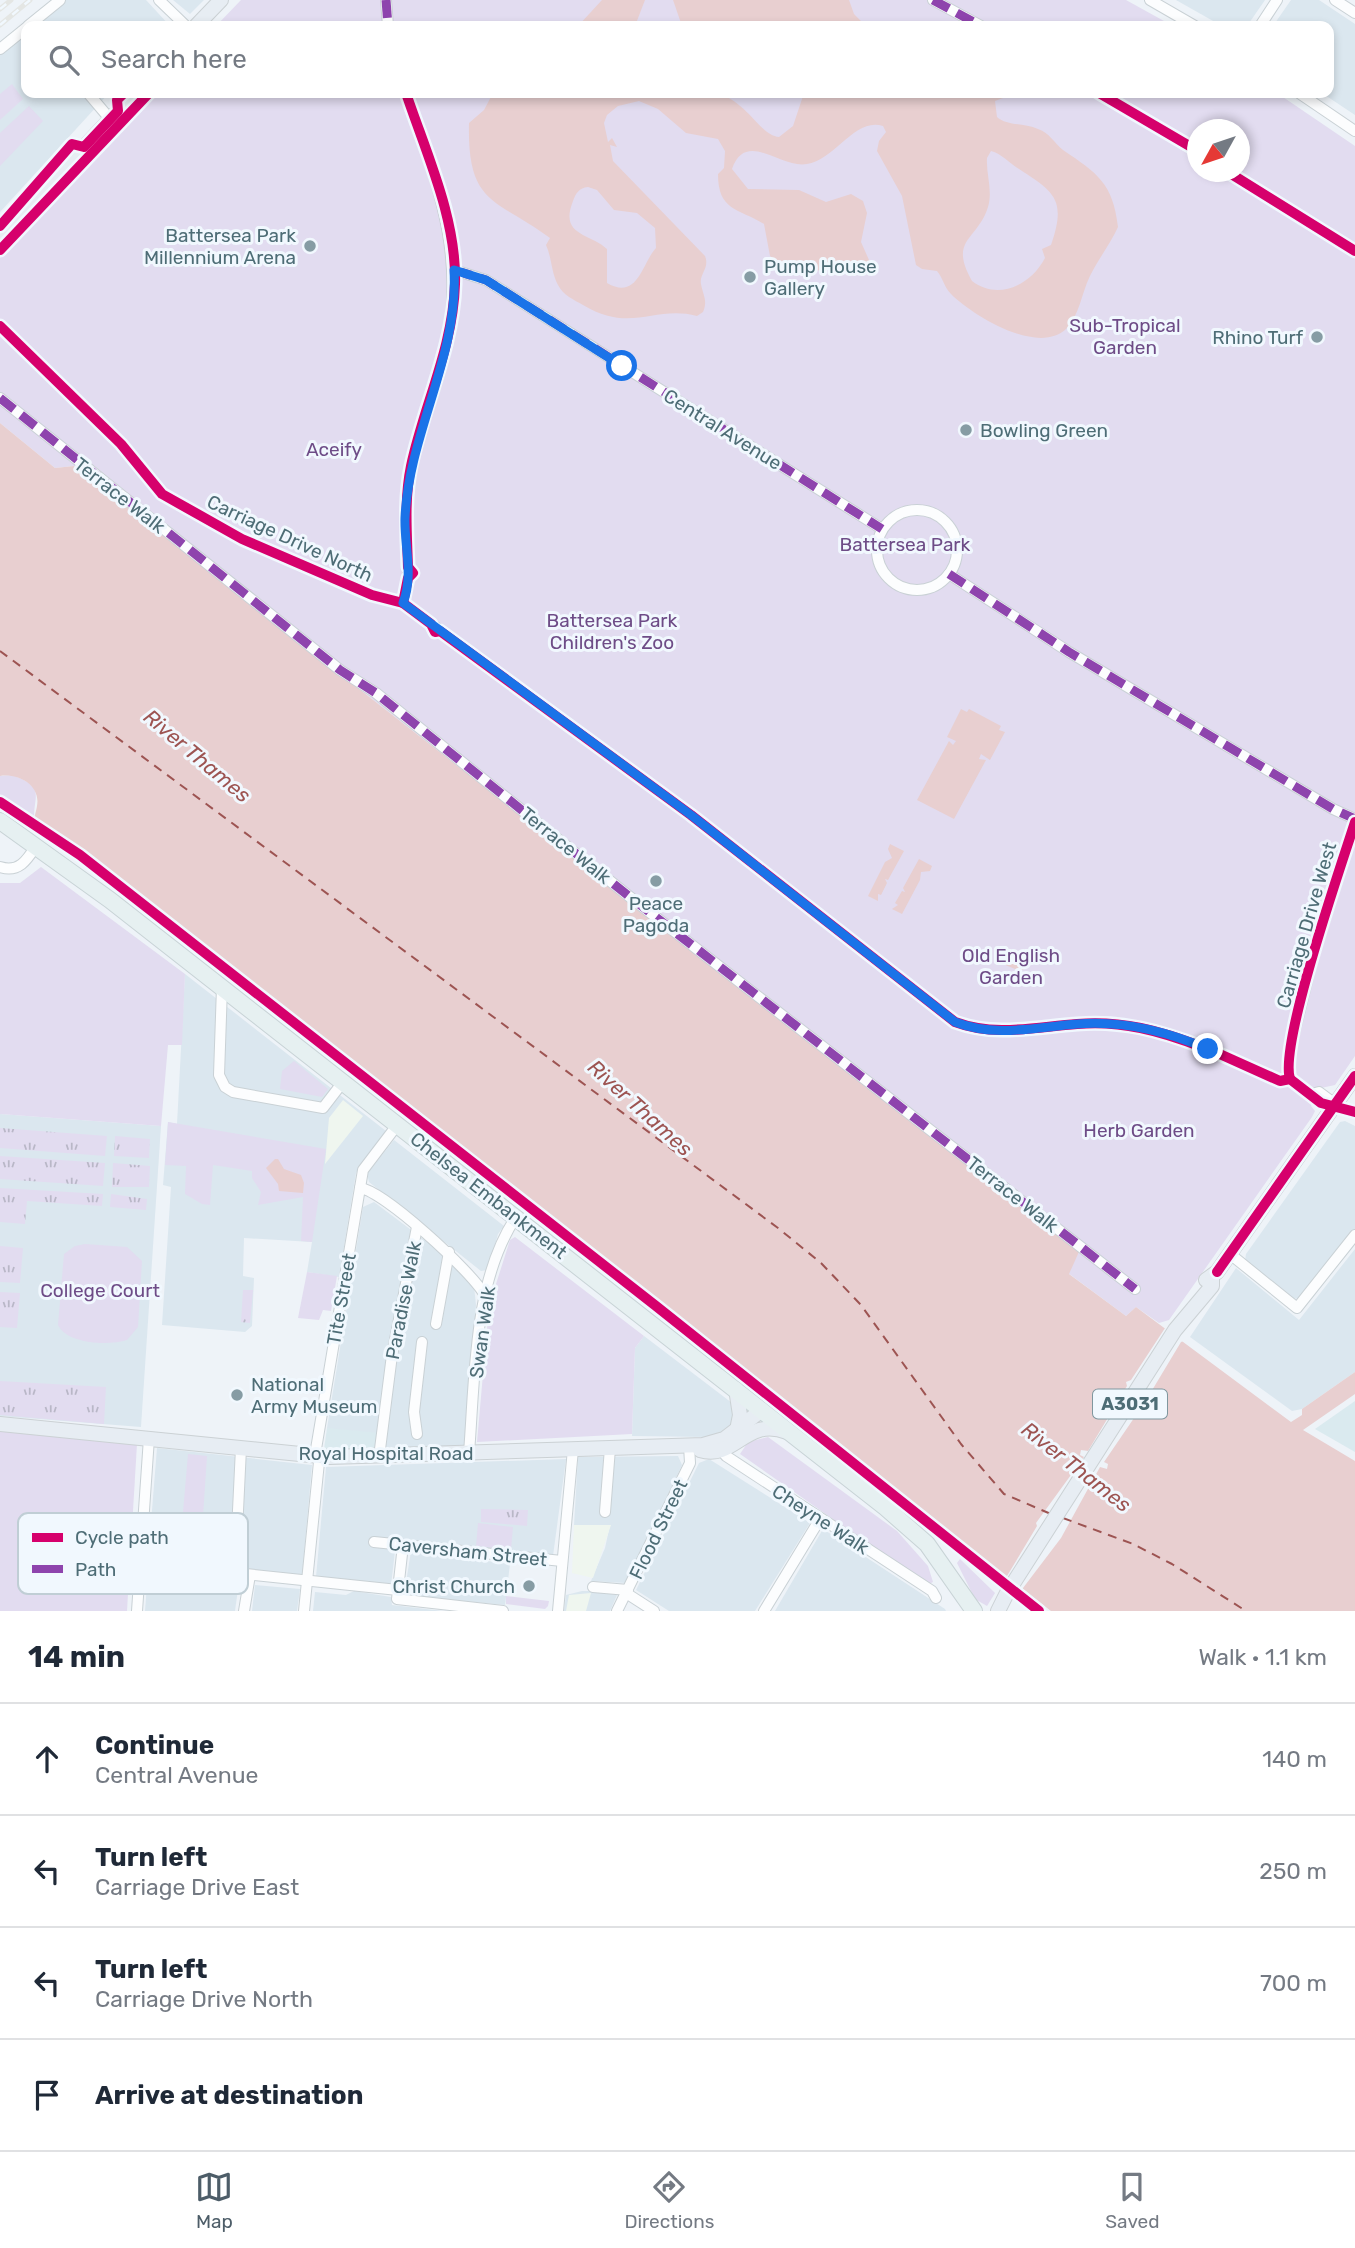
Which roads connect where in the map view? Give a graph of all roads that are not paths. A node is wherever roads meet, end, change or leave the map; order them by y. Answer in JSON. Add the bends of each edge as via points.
{"nodes":[{"id":1,"x":60,"y":0,"type":"edge"},
{"id":2,"x":159,"y":0,"type":"edge"},
{"id":3,"x":221,"y":0,"type":"edge"},
{"id":4,"x":386,"y":0,"type":"edge"},
{"id":5,"x":933,"y":0,"type":"edge"},
{"id":6,"x":1150,"y":0,"type":"edge"},
{"id":7,"x":1277,"y":0,"type":"edge"},
{"id":8,"x":1335,"y":0,"type":"edge"},
{"id":9,"x":1355,"y":13,"type":"edge"},
{"id":10,"x":34,"y":21,"type":"edge"},
{"id":11,"x":181,"y":21,"type":"edge"},
{"id":12,"x":201,"y":21,"type":"edge"},
{"id":13,"x":388,"y":21,"type":"edge"},
{"id":14,"x":972,"y":21,"type":"edge"},
{"id":15,"x":1186,"y":21,"type":"edge"},
{"id":16,"x":1263,"y":21,"type":"edge"},
{"id":17,"x":21,"y":32,"type":"edge"},
{"id":18,"x":0,"y":49,"type":"edge"},
{"id":19,"x":92,"y":98,"type":"edge"},
{"id":20,"x":130,"y":98,"type":"edge"},
{"id":21,"x":408,"y":98,"type":"edge"},
{"id":22,"x":1108,"y":98,"type":"edge"},
{"id":23,"x":1306,"y":98,"type":"edge"},
{"id":24,"x":110,"y":120,"type":"junction"},
{"id":25,"x":1355,"y":131,"type":"edge"},
{"id":26,"x":1187,"y":145,"type":"edge"},
{"id":27,"x":1244,"y":182,"type":"edge"},
{"id":28,"x":0,"y":237,"type":"edge"},
{"id":29,"x":1355,"y":251,"type":"edge"},
{"id":30,"x":454,"y":270,"type":"junction"},
{"id":31,"x":0,"y":326,"type":"edge"},
{"id":32,"x":0,"y":398,"type":"edge"},
{"id":33,"x":882,"y":529,"type":"junction"},
{"id":34,"x":949,"y":574,"type":"junction"},
{"id":35,"x":403,"y":603,"type":"junction"},
{"id":36,"x":1355,"y":820,"type":"edge"},
{"id":37,"x":1,"y":823,"type":"edge"},
{"id":38,"x":36,"y":846,"type":"junction"},
{"id":39,"x":0,"y":867,"type":"edge"},
{"id":40,"x":222,"y":987,"type":"junction"},
{"id":41,"x":1293,"y":1038,"type":"dead end"},
{"id":42,"x":1208,"y":1049,"type":"dead end"},
{"id":43,"x":1355,"y":1076,"type":"edge"},
{"id":44,"x":344,"y":1082,"type":"junction"},
{"id":45,"x":1335,"y":1104,"type":"junction"},
{"id":46,"x":1355,"y":1112,"type":"edge"},
{"id":47,"x":398,"y":1124,"type":"junction"},
{"id":48,"x":360,"y":1188,"type":"junction"},
{"id":49,"x":516,"y":1217,"type":"junction"},
{"id":50,"x":417,"y":1227,"type":"junction"},
{"id":51,"x":1355,"y":1235,"type":"edge"},
{"id":52,"x":449,"y":1252,"type":"junction"},
{"id":53,"x":1230,"y":1254,"type":"junction"},
{"id":54,"x":1135,"y":1289,"type":"dead end"},
{"id":55,"x":484,"y":1294,"type":"junction"},
{"id":56,"x":436,"y":1324,"type":"dead end"},
{"id":57,"x":422,"y":1342,"type":"dead end"},
{"id":58,"x":736,"y":1389,"type":"junction"},
{"id":59,"x":762,"y":1409,"type":"junction"},
{"id":60,"x":0,"y":1424,"type":"edge"},
{"id":61,"x":737,"y":1430,"type":"junction"},
{"id":62,"x":417,"y":1434,"type":"dead end"},
{"id":63,"x":792,"y":1434,"type":"junction"},
{"id":64,"x":149,"y":1438,"type":"junction"},
{"id":65,"x":689,"y":1446,"type":"junction"},
{"id":66,"x":719,"y":1447,"type":"junction"},
{"id":67,"x":241,"y":1448,"type":"junction"},
{"id":68,"x":610,"y":1448,"type":"junction"},
{"id":69,"x":573,"y":1449,"type":"junction"},
{"id":70,"x":469,"y":1453,"type":"junction"},
{"id":71,"x":317,"y":1457,"type":"junction"},
{"id":72,"x":379,"y":1457,"type":"junction"},
{"id":73,"x":605,"y":1512,"type":"dead end"},
{"id":74,"x":144,"y":1513,"type":"edge"},
{"id":75,"x":238,"y":1513,"type":"edge"},
{"id":76,"x":820,"y":1518,"type":"junction"},
{"id":77,"x":374,"y":1542,"type":"dead end"},
{"id":78,"x":403,"y":1545,"type":"junction"},
{"id":79,"x":562,"y":1561,"type":"junction"},
{"id":80,"x":946,"y":1571,"type":"junction"},
{"id":81,"x":250,"y":1575,"type":"joint"},
{"id":82,"x":307,"y":1581,"type":"junction"},
{"id":83,"x":248,"y":1587,"type":"edge"},
{"id":84,"x":593,"y":1587,"type":"dead end"},
{"id":85,"x":398,"y":1590,"type":"junction"},
{"id":86,"x":957,"y":1591,"type":"junction"},
{"id":87,"x":627,"y":1592,"type":"junction"},
{"id":88,"x":998,"y":1605,"type":"edge"},
{"id":89,"x":304,"y":1611,"type":"edge"},
{"id":90,"x":503,"y":1611,"type":"edge"},
{"id":91,"x":558,"y":1611,"type":"edge"},
{"id":92,"x":617,"y":1611,"type":"edge"},
{"id":93,"x":654,"y":1611,"type":"edge"},
{"id":94,"x":764,"y":1611,"type":"edge"},
{"id":95,"x":959,"y":1611,"type":"edge"},
{"id":96,"x":974,"y":1611,"type":"edge"}],
"edges":[{"from":1,"to":10,"type":"street"},
{"from":2,"to":11,"type":"street"},
{"from":3,"to":12,"type":"main road"},
{"from":4,"to":13,"type":"street"},
{"from":5,"to":14,"type":"street"},
{"from":6,"to":15,"type":"street"},
{"from":7,"to":16,"type":"street"},
{"from":8,"to":9,"type":"street"},
{"from":17,"to":18,"type":"street"},
{"from":19,"to":24,"type":"street"},
{"from":20,"to":24,"type":"main road"},
{"from":21,"to":30,"type":"street","via":[[440,196]]},
{"from":22,"to":26,"type":"street"},
{"from":23,"to":25,"type":"street"},
{"from":24,"to":28,"type":"main road"},
{"from":27,"to":29,"type":"street"},
{"from":30,"to":33,"type":"street","name":"Central Avenue","via":[[486,280]]},
{"from":30,"to":35,"type":"street","via":[[445,352],[408,488],[409,573]]},
{"from":31,"to":35,"type":"street","name":"Carriage Drive North","via":[[121,444],[162,494],[242,539],[372,595]]},
{"from":32,"to":54,"type":"street","name":"Terrace Walk","via":[[340,670],[376,693],[630,897]]},
{"from":33,"to":34,"type":"street","via":[[876,553],[880,566],[898,585],[923,590]]},
{"from":33,"to":34,"type":"street","via":[[910,510],[943,519],[956,540],[955,563]]},
{"from":34,"to":36,"type":"street","via":[[1077,657]]},
{"from":35,"to":42,"type":"street","name":"Carriage Drive North","via":[[691,815],[955,1022],[1004,1031],[1079,1023],[1135,1026]]},
{"from":36,"to":41,"type":"street","name":"Carriage Drive West"},
{"from":37,"to":38,"type":"highway","name":"Chelsea Embankment"},
{"from":38,"to":39,"type":"street","via":[[21,865]]},
{"from":38,"to":40,"type":"highway","name":"Chelsea Embankment"},
{"from":40,"to":44,"type":"highway","name":"Chelsea Embankment"},
{"from":40,"to":44,"type":"street","via":[[219,1076],[225,1087],[323,1108]]},
{"from":43,"to":45,"type":"main road","number":"A3031"},
{"from":44,"to":47,"type":"highway","name":"Chelsea Embankment"},
{"from":45,"to":46,"type":"street"},
{"from":45,"to":53,"type":"main road","number":"A3031"},
{"from":47,"to":48,"type":"street","name":"Tite Street","via":[[363,1170]]},
{"from":47,"to":49,"type":"highway","name":"Chelsea Embankment"},
{"from":48,"to":50,"type":"street"},
{"from":48,"to":71,"type":"street","name":"Tite Street"},
{"from":49,"to":55,"type":"street","name":"Swan Walk","via":[[502,1238]]},
{"from":49,"to":58,"type":"highway","name":"Chelsea Embankment"},
{"from":50,"to":52,"type":"street"},
{"from":50,"to":72,"type":"street","name":"Paradise Walk","via":[[393,1348]]},
{"from":51,"to":53,"type":"street","via":[[1297,1308]]},
{"from":52,"to":55,"type":"street","via":[[474,1276]]},
{"from":52,"to":56,"type":"street"},
{"from":53,"to":88,"type":"main road","number":"A3031","via":[[1194,1297],[1195,1302]]},
{"from":55,"to":70,"type":"street","name":"Swan Walk"},
{"from":57,"to":62,"type":"street","via":[[414,1412]]},
{"from":58,"to":59,"type":"highway","name":"Chelsea Embankment"},
{"from":58,"to":61,"type":"main road"},
{"from":59,"to":61,"type":"main road","name":"Royal Hospital Road"},
{"from":59,"to":63,"type":"highway","name":"Chelsea Embankment"},
{"from":60,"to":64,"type":"main road","name":"Royal Hospital Road"},
{"from":61,"to":66,"type":"main road","name":"Royal Hospital Road"},
{"from":63,"to":66,"type":"main road","name":"Royal Hospital Road","via":[[758,1428]]},
{"from":63,"to":80,"type":"highway","name":"Chelsea Embankment","via":[[905,1523]]},
{"from":64,"to":67,"type":"main road","name":"Royal Hospital Road"},
{"from":64,"to":74,"type":"street"},
{"from":65,"to":66,"type":"main road","name":"Royal Hospital Road"},
{"from":65,"to":68,"type":"main road","name":"Royal Hospital Road"},
{"from":65,"to":87,"type":"street","name":"Flood Street","via":[[691,1463]]},
{"from":66,"to":76,"type":"street","name":"Cheyne Walk"},
{"from":67,"to":71,"type":"main road","name":"Royal Hospital Road"},
{"from":67,"to":75,"type":"street"},
{"from":68,"to":69,"type":"main road","name":"Royal Hospital Road"},
{"from":68,"to":73,"type":"street"},
{"from":69,"to":70,"type":"main road","name":"Royal Hospital Road"},
{"from":69,"to":79,"type":"street"},
{"from":70,"to":72,"type":"main road","name":"Royal Hospital Road","via":[[417,1451]]},
{"from":71,"to":72,"type":"main road","name":"Royal Hospital Road"},
{"from":71,"to":82,"type":"street","name":"Tite Street"},
{"from":76,"to":80,"type":"street","name":"Cheyne Walk","via":[[934,1595],[943,1586]]},
{"from":76,"to":94,"type":"street"},
{"from":77,"to":78,"type":"street","name":"Caversham Street"},
{"from":78,"to":79,"type":"street","name":"Caversham Street"},
{"from":78,"to":85,"type":"street"},
{"from":79,"to":91,"type":"street"},
{"from":80,"to":86,"type":"highway","name":"Chelsea Embankment"},
{"from":81,"to":82,"type":"street"},
{"from":81,"to":83,"type":"street"},
{"from":82,"to":85,"type":"street"},
{"from":82,"to":89,"type":"street","name":"Tite Street"},
{"from":84,"to":87,"type":"street"},
{"from":85,"to":90,"type":"street","via":[[397,1599]]},
{"from":86,"to":95,"type":"highway","name":"Chelsea Embankment"},
{"from":86,"to":96,"type":"highway","name":"Chelsea Embankment"},
{"from":87,"to":92,"type":"street","name":"Flood Street"},
{"from":87,"to":93,"type":"street"}]}
